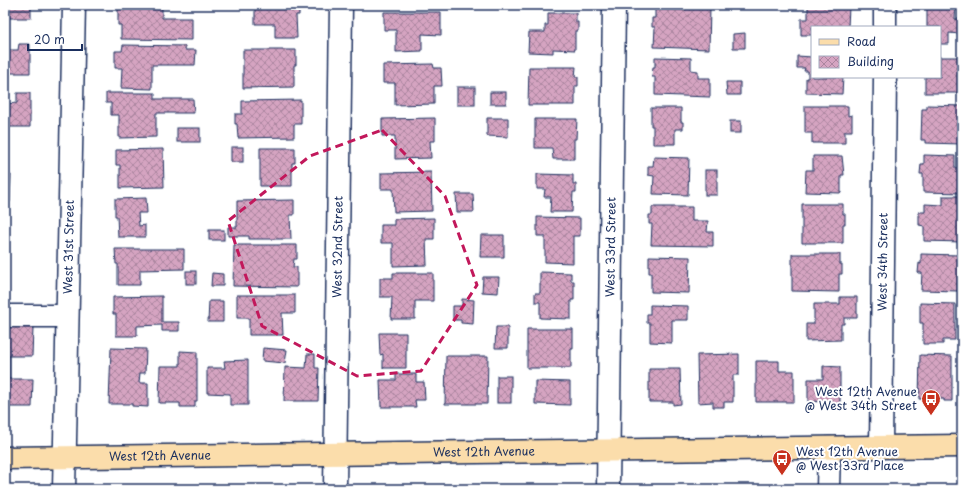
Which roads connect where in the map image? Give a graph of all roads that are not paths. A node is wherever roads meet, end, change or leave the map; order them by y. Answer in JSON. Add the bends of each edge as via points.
{"nodes":[{"id":1,"x":74,"y":5,"type":"edge"},
{"id":2,"x":341,"y":5,"type":"edge"},
{"id":3,"x":614,"y":5,"type":"edge"},
{"id":4,"x":885,"y":5,"type":"edge"},
{"id":5,"x":885,"y":26,"type":"edge"},
{"id":6,"x":885,"y":78,"type":"edge"},
{"id":7,"x":5,"y":316,"type":"edge"},
{"id":8,"x":67,"y":316,"type":"junction"},
{"id":9,"x":962,"y":446,"type":"edge"},
{"id":10,"x":881,"y":447,"type":"junction"},
{"id":11,"x":829,"y":448,"type":"junction"},
{"id":12,"x":609,"y":450,"type":"junction"},
{"id":13,"x":336,"y":454,"type":"junction"},
{"id":14,"x":64,"y":457,"type":"junction"},
{"id":15,"x":5,"y":458,"type":"edge"},
{"id":16,"x":64,"y":489,"type":"edge"},
{"id":17,"x":335,"y":489,"type":"edge"},
{"id":18,"x":608,"y":489,"type":"edge"},
{"id":19,"x":828,"y":489,"type":"edge"}],
"edges":[{"from":1,"to":8,"type":"street","name":"West 31st Street"},
{"from":2,"to":13,"type":"street","name":"West 32nd Street"},
{"from":3,"to":12,"type":"street","name":"West 33rd Street"},
{"from":4,"to":5,"type":"street"},
{"from":6,"to":10,"type":"street","name":"West 34th Street"},
{"from":7,"to":8,"type":"street"},
{"from":8,"to":14,"type":"street","name":"West 31st Street"},
{"from":9,"to":10,"type":"main road","name":"West 12th Avenue"},
{"from":10,"to":11,"type":"main road","name":"West 12th Avenue"},
{"from":11,"to":12,"type":"main road","name":"West 12th Avenue"},
{"from":11,"to":19,"type":"street"},
{"from":12,"to":13,"type":"main road","name":"West 12th Avenue"},
{"from":12,"to":18,"type":"street","name":"West 33rd Street"},
{"from":13,"to":14,"type":"main road","name":"West 12th Avenue"},
{"from":13,"to":17,"type":"street","name":"West 32nd Street"},
{"from":14,"to":15,"type":"main road","name":"West 12th Avenue"},
{"from":14,"to":16,"type":"street","name":"West 31st Street"}]}
